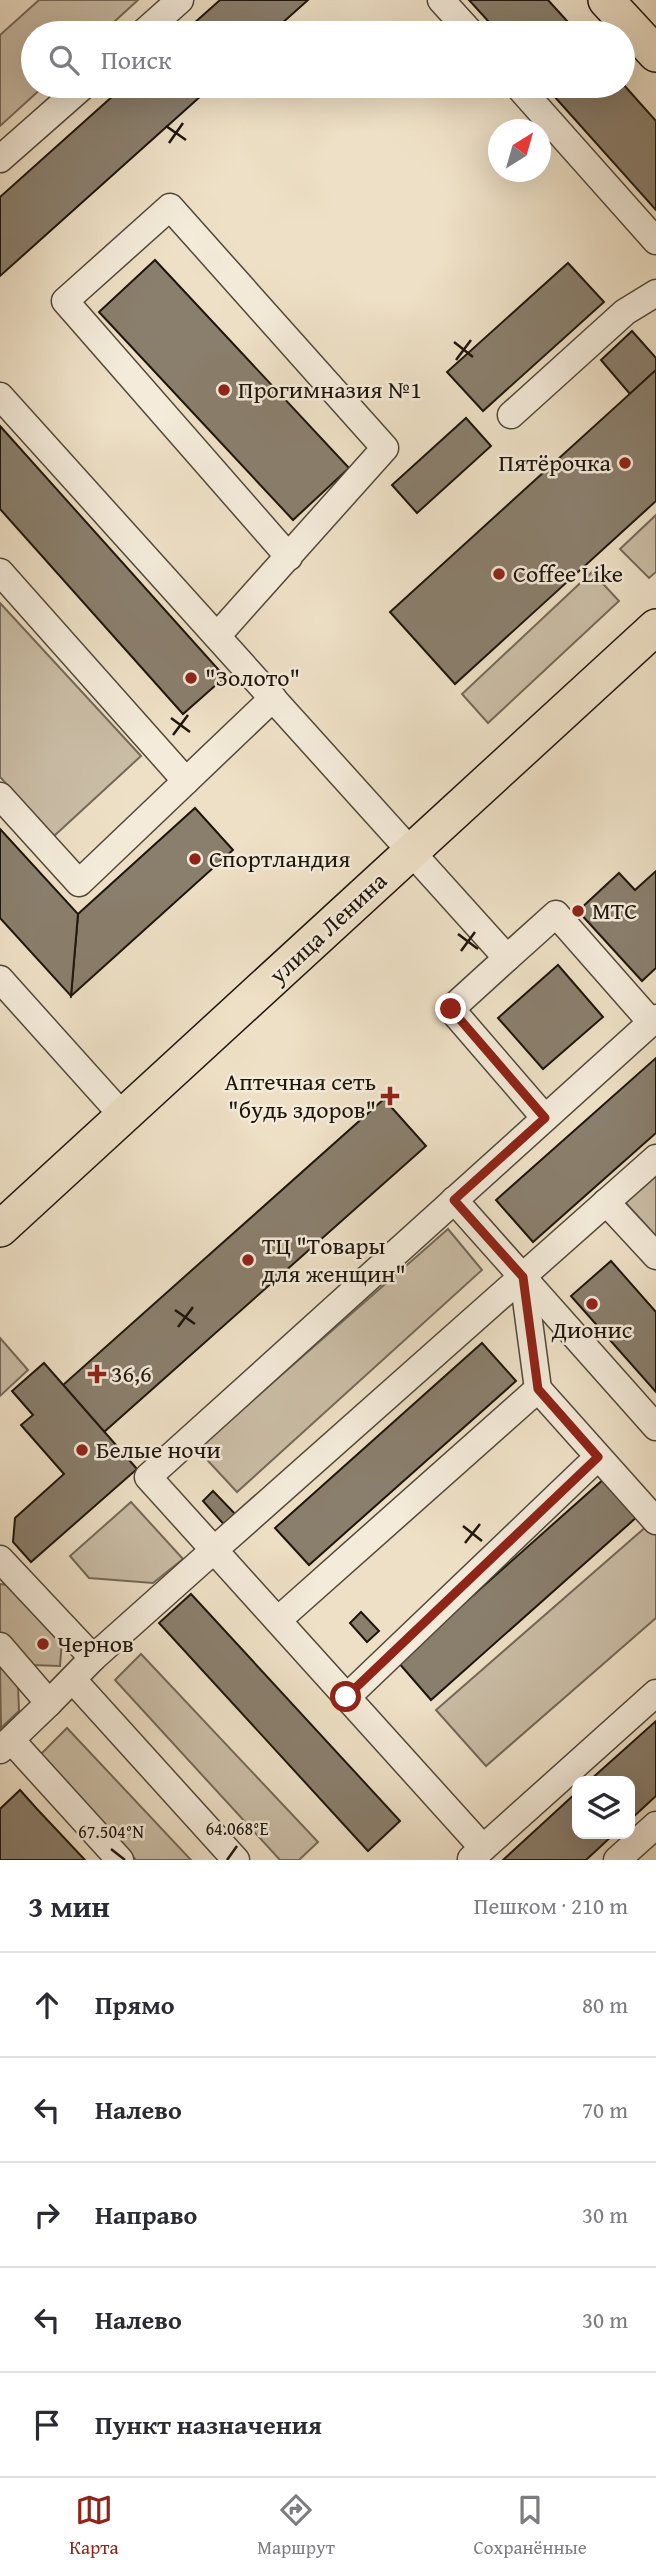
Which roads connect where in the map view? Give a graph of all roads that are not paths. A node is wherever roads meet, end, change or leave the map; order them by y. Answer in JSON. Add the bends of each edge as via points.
{"nodes":[{"id":1,"x":180,"y":0,"type":"edge"},
{"id":2,"x":441,"y":0,"type":"edge"},
{"id":3,"x":606,"y":0,"type":"edge"},
{"id":4,"x":156,"y":21,"type":"edge"},
{"id":5,"x":460,"y":21,"type":"edge"},
{"id":6,"x":625,"y":21,"type":"edge"},
{"id":7,"x":635,"y":31,"type":"edge"},
{"id":8,"x":656,"y":54,"type":"edge"},
{"id":9,"x":69,"y":98,"type":"edge"},
{"id":10,"x":529,"y":98,"type":"edge"},
{"id":11,"x":0,"y":159,"type":"edge"},
{"id":12,"x":656,"y":241,"type":"edge"},
{"id":13,"x":656,"y":293,"type":"edge"},
{"id":14,"x":0,"y":396,"type":"edge"},
{"id":15,"x":511,"y":415,"type":"dead end"},
{"id":16,"x":289,"y":557,"type":"junction"},
{"id":17,"x":0,"y":572,"type":"edge"},
{"id":18,"x":656,"y":627,"type":"edge"},
{"id":19,"x":217,"y":636,"type":"junction"},
{"id":20,"x":273,"y":698,"type":"junction"},
{"id":21,"x":186,"y":781,"type":"junction"},
{"id":22,"x":0,"y":796,"type":"edge"},
{"id":23,"x":412,"y":851,"type":"junction"},
{"id":24,"x":507,"y":958,"type":"junction"},
{"id":25,"x":0,"y":979,"type":"edge"},
{"id":26,"x":654,"y":1020,"type":"edge"},
{"id":27,"x":123,"y":1116,"type":"junction"},
{"id":28,"x":545,"y":1118,"type":"junction"},
{"id":29,"x":656,"y":1158,"type":"edge"},
{"id":30,"x":454,"y":1200,"type":"junction"},
{"id":31,"x":606,"y":1202,"type":"junction"},
{"id":32,"x":0,"y":1229,"type":"edge"},
{"id":33,"x":656,"y":1256,"type":"edge"},
{"id":34,"x":523,"y":1277,"type":"junction"},
{"id":35,"x":538,"y":1389,"type":"junction"},
{"id":36,"x":656,"y":1427,"type":"edge"},
{"id":37,"x":598,"y":1457,"type":"junction"},
{"id":38,"x":656,"y":1521,"type":"edge"},
{"id":39,"x":214,"y":1550,"type":"junction"},
{"id":40,"x":0,"y":1559,"type":"edge"},
{"id":41,"x":278,"y":1620,"type":"junction"},
{"id":42,"x":0,"y":1646,"type":"edge"},
{"id":43,"x":93,"y":1658,"type":"junction"},
{"id":44,"x":72,"y":1680,"type":"junction"},
{"id":45,"x":656,"y":1693,"type":"edge"},
{"id":46,"x":346,"y":1697,"type":"junction"},
{"id":47,"x":49,"y":1703,"type":"junction"},
{"id":48,"x":5,"y":1745,"type":"edge"},
{"id":49,"x":656,"y":1825,"type":"edge"},
{"id":50,"x":476,"y":1854,"type":"edge"},
{"id":51,"x":120,"y":1860,"type":"edge"},
{"id":52,"x":236,"y":1860,"type":"edge"},
{"id":53,"x":617,"y":1860,"type":"edge"}],
"edges":[{"from":1,"to":4,"type":"lane"},
{"from":2,"to":5,"type":"lane"},
{"from":3,"to":6,"type":"main road"},
{"from":7,"to":8,"type":"main road"},
{"from":9,"to":11,"type":"lane"},
{"from":10,"to":12,"type":"lane"},
{"from":13,"to":15,"type":"lane","via":[[625,312]]},
{"from":14,"to":19,"type":"lane"},
{"from":16,"to":16,"type":"lane","via":[[385,448],[170,207],[65,301]]},
{"from":16,"to":19,"type":"lane"},
{"from":17,"to":21,"type":"lane"},
{"from":18,"to":23,"type":"main road","name":"улица Ленина"},
{"from":19,"to":20,"type":"lane"},
{"from":20,"to":21,"type":"lane"},
{"from":20,"to":23,"type":"lane"},
{"from":21,"to":22,"type":"lane","via":[[79,883]]},
{"from":23,"to":24,"type":"lane"},
{"from":23,"to":27,"type":"main road","name":"улица Ленина"},
{"from":24,"to":26,"type":"lane","via":[[556,914]]},
{"from":24,"to":28,"type":"lane","via":[[451,1009]]},
{"from":25,"to":27,"type":"lane"},
{"from":26,"to":28,"type":"lane"},
{"from":27,"to":32,"type":"main road","name":"улица Ленина"},
{"from":28,"to":30,"type":"lane"},
{"from":29,"to":31,"type":"lane"},
{"from":30,"to":34,"type":"lane"},
{"from":30,"to":39,"type":"lane","via":[[148,1477]]},
{"from":31,"to":33,"type":"lane"},
{"from":31,"to":34,"type":"lane"},
{"from":34,"to":35,"type":"lane"},
{"from":34,"to":36,"type":"lane"},
{"from":34,"to":39,"type":"lane"},
{"from":35,"to":37,"type":"lane"},
{"from":35,"to":41,"type":"lane"},
{"from":37,"to":38,"type":"lane"},
{"from":37,"to":46,"type":"lane"},
{"from":39,"to":41,"type":"lane"},
{"from":39,"to":43,"type":"lane"},
{"from":40,"to":43,"type":"lane"},
{"from":41,"to":46,"type":"lane"},
{"from":42,"to":47,"type":"lane"},
{"from":43,"to":44,"type":"lane"},
{"from":44,"to":47,"type":"lane"},
{"from":44,"to":52,"type":"lane"},
{"from":45,"to":50,"type":"lane"},
{"from":46,"to":50,"type":"lane"},
{"from":47,"to":48,"type":"lane"},
{"from":48,"to":51,"type":"lane"},
{"from":49,"to":53,"type":"lane"}]}
